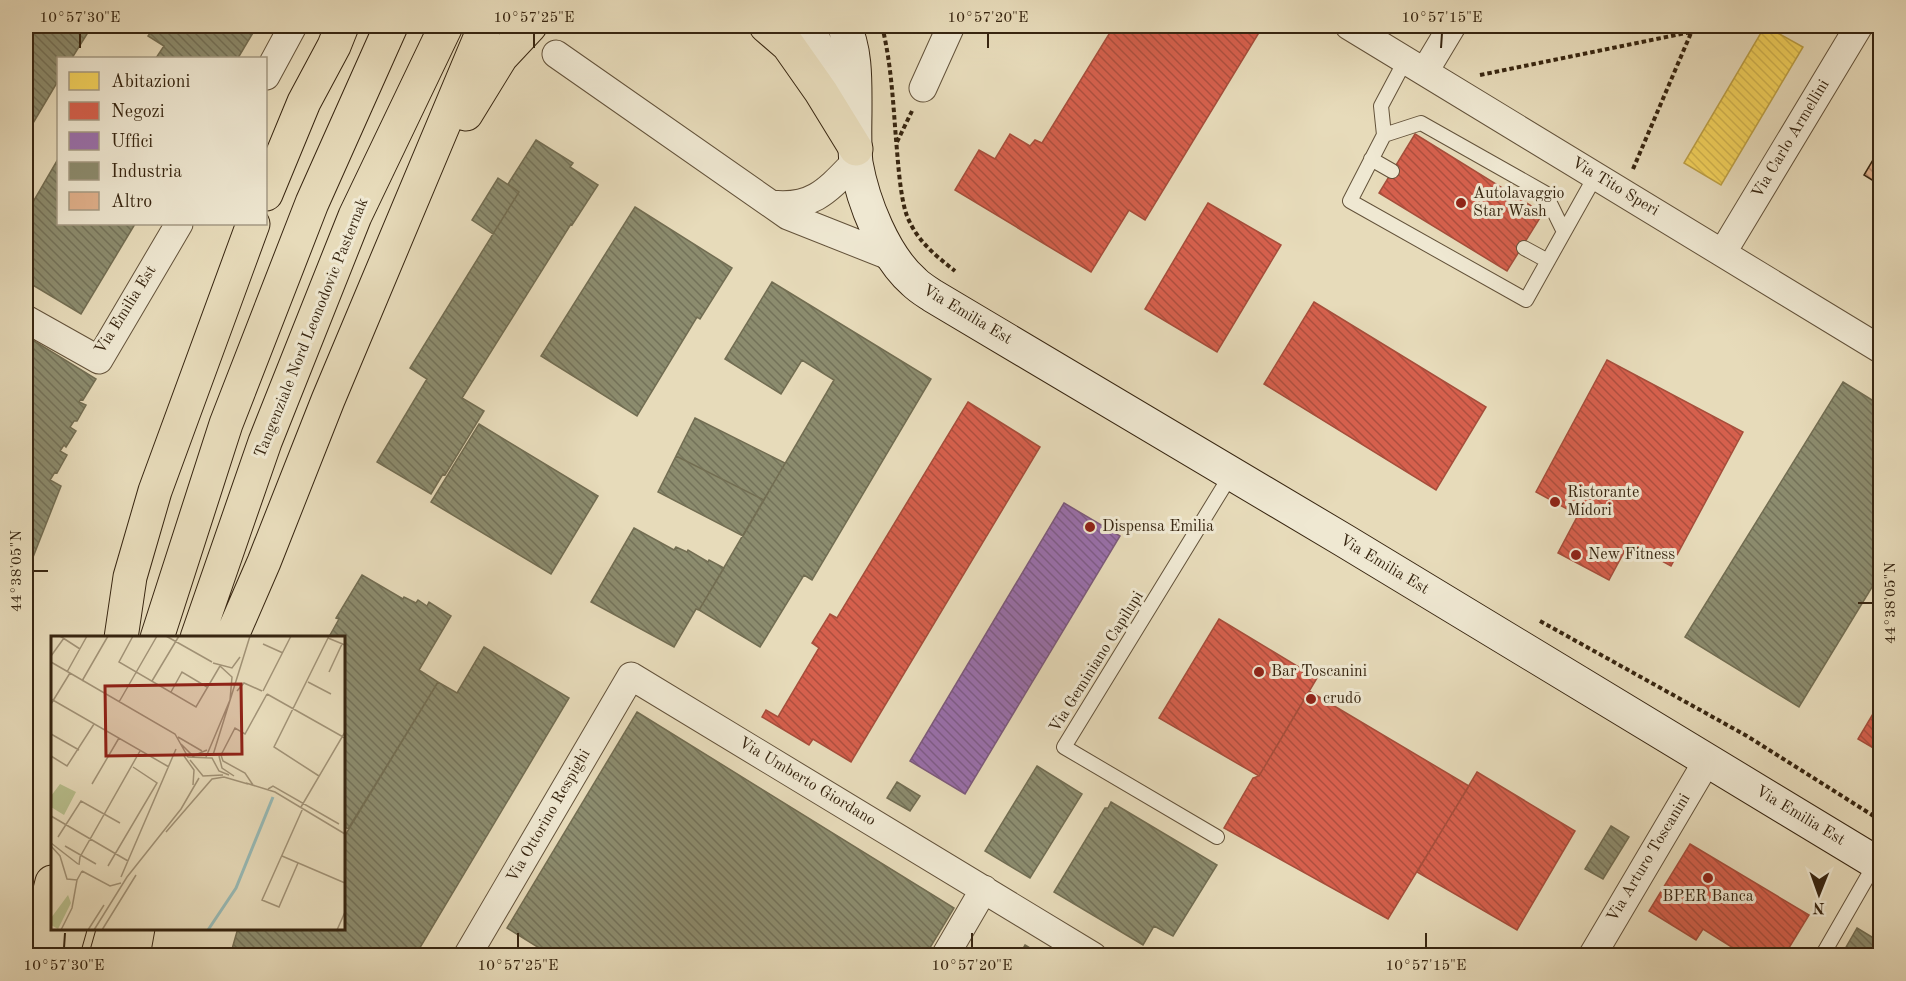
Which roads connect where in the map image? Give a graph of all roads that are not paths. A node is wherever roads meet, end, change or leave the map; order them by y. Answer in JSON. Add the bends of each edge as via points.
{"nodes":[{"id":1,"x":293,"y":26,"type":"edge"},
{"id":2,"x":321,"y":26,"type":"edge"},
{"id":3,"x":342,"y":26,"type":"edge"},
{"id":4,"x":391,"y":26,"type":"edge"},
{"id":5,"x":446,"y":26,"type":"edge"},
{"id":6,"x":485,"y":26,"type":"edge"},
{"id":7,"x":530,"y":26,"type":"edge"},
{"id":8,"x":766,"y":26,"type":"edge"},
{"id":9,"x":803,"y":26,"type":"edge"},
{"id":10,"x":843,"y":26,"type":"edge"},
{"id":11,"x":951,"y":26,"type":"edge"},
{"id":12,"x":1349,"y":26,"type":"edge"},
{"id":13,"x":1452,"y":26,"type":"edge"},
{"id":14,"x":1859,"y":26,"type":"edge"},
{"id":15,"x":556,"y":54,"type":"dead end"},
{"id":16,"x":1424,"y":71,"type":"junction"},
{"id":17,"x":267,"y":74,"type":"edge"},
{"id":18,"x":923,"y":88,"type":"dead end"},
{"id":19,"x":304,"y":102,"type":"junction"},
{"id":20,"x":1383,"y":135,"type":"junction"},
{"id":21,"x":856,"y":155,"type":"junction"},
{"id":22,"x":1371,"y":159,"type":"junction"},
{"id":23,"x":1392,"y":171,"type":"dead end"},
{"id":24,"x":1596,"y":175,"type":"junction"},
{"id":25,"x":267,"y":192,"type":"edge"},
{"id":26,"x":769,"y":204,"type":"junction"},
{"id":27,"x":178,"y":225,"type":"edge"},
{"id":28,"x":253,"y":225,"type":"edge"},
{"id":29,"x":1564,"y":232,"type":"junction"},
{"id":30,"x":1524,"y":248,"type":"dead end"},
{"id":31,"x":1723,"y":252,"type":"junction"},
{"id":32,"x":894,"y":258,"type":"junction"},
{"id":33,"x":1548,"y":261,"type":"junction"},
{"id":34,"x":26,"y":319,"type":"edge"},
{"id":35,"x":1881,"y":349,"type":"edge"},
{"id":36,"x":192,"y":394,"type":"junction"},
{"id":37,"x":328,"y":400,"type":"junction"},
{"id":38,"x":1232,"y":474,"type":"junction"},
{"id":39,"x":121,"y":636,"type":"edge"},
{"id":40,"x":136,"y":636,"type":"edge"},
{"id":41,"x":158,"y":636,"type":"edge"},
{"id":42,"x":198,"y":636,"type":"edge"},
{"id":43,"x":232,"y":636,"type":"edge"},
{"id":44,"x":631,"y":676,"type":"joint"},
{"id":45,"x":1707,"y":761,"type":"junction"},
{"id":46,"x":1217,"y":837,"type":"dead end"},
{"id":47,"x":1878,"y":863,"type":"edge"},
{"id":48,"x":51,"y":886,"type":"edge"},
{"id":49,"x":984,"y":889,"type":"junction"},
{"id":50,"x":69,"y":930,"type":"edge"},
{"id":51,"x":113,"y":930,"type":"edge"},
{"id":52,"x":138,"y":930,"type":"edge"},
{"id":53,"x":469,"y":955,"type":"edge"},
{"id":54,"x":28,"y":956,"type":"edge"},
{"id":55,"x":62,"y":956,"type":"edge"},
{"id":56,"x":106,"y":956,"type":"edge"},
{"id":57,"x":133,"y":956,"type":"edge"},
{"id":58,"x":945,"y":956,"type":"edge"},
{"id":59,"x":1092,"y":956,"type":"edge"},
{"id":60,"x":1592,"y":956,"type":"edge"},
{"id":61,"x":1822,"y":956,"type":"edge"}],
"edges":[{"from":1,"to":17,"type":"street"},
{"from":2,"to":19,"type":"highway"},
{"from":3,"to":19,"type":"highway"},
{"from":4,"to":41,"type":"highway","via":[[312,203],[225,424]]},
{"from":5,"to":42,"type":"highway","name":"Tangenziale Nord Leonodovic Pasternak","via":[[355,216],[265,441]]},
{"from":6,"to":37,"type":"highway"},
{"from":7,"to":37,"type":"highway","via":[[501,57],[469,108]]},
{"from":8,"to":21,"type":"highway","via":[[788,45],[821,92]]},
{"from":9,"to":21,"type":"main road","name":"Via Emilia Est","via":[[830,75]]},
{"from":10,"to":21,"type":"main road","name":"Via Emilia Est","via":[[855,81]]},
{"from":11,"to":18,"type":"street"},
{"from":12,"to":16,"type":"street","name":"Via Tito Speri"},
{"from":13,"to":16,"type":"street"},
{"from":14,"to":31,"type":"street","name":"Via Carlo Armellini"},
{"from":15,"to":26,"type":"street"},
{"from":16,"to":20,"type":"lane","via":[[1381,106]]},
{"from":16,"to":24,"type":"street","name":"Via Tito Speri"},
{"from":19,"to":25,"type":"highway"},
{"from":20,"to":22,"type":"lane"},
{"from":20,"to":29,"type":"lane","via":[[1421,123],[1545,193]]},
{"from":21,"to":26,"type":"street","via":[[836,182],[808,202]]},
{"from":21,"to":32,"type":"main road","name":"Via Emilia Est","via":[[868,209]]},
{"from":22,"to":23,"type":"lane"},
{"from":22,"to":33,"type":"lane","via":[[1350,201],[1526,300]]},
{"from":24,"to":29,"type":"lane"},
{"from":24,"to":31,"type":"street","name":"Via Tito Speri"},
{"from":26,"to":32,"type":"street","via":[[804,223]]},
{"from":27,"to":34,"type":"street","name":"Via Emilia Est","via":[[99,360]]},
{"from":28,"to":36,"type":"highway"},
{"from":29,"to":33,"type":"lane"},
{"from":30,"to":33,"type":"lane"},
{"from":31,"to":35,"type":"street","name":"Via Tito Speri"},
{"from":32,"to":38,"type":"main road","name":"Via Emilia Est","via":[[913,282],[933,296]]},
{"from":36,"to":39,"type":"highway","via":[[139,545]]},
{"from":36,"to":40,"type":"highway","via":[[149,557]]},
{"from":37,"to":43,"type":"highway"},
{"from":38,"to":45,"type":"main road","name":"Via Emilia Est"},
{"from":38,"to":46,"type":"lane","name":"Via Geminiano Capilupi","via":[[1064,747]]},
{"from":44,"to":49,"type":"street","name":"Via Umberto Giordano"},
{"from":44,"to":53,"type":"street","name":"Via Ottorino Respighi"},
{"from":45,"to":47,"type":"main road","name":"Via Emilia Est"},
{"from":45,"to":60,"type":"street","name":"Via Arturo Toscanini"},
{"from":47,"to":61,"type":"lane"},
{"from":48,"to":54,"type":"highway","via":[[40,931]]},
{"from":49,"to":58,"type":"street"},
{"from":49,"to":59,"type":"street","name":"Via Umberto Giordano"},
{"from":50,"to":55,"type":"highway"},
{"from":51,"to":56,"type":"highway"},
{"from":52,"to":57,"type":"highway"}]}
